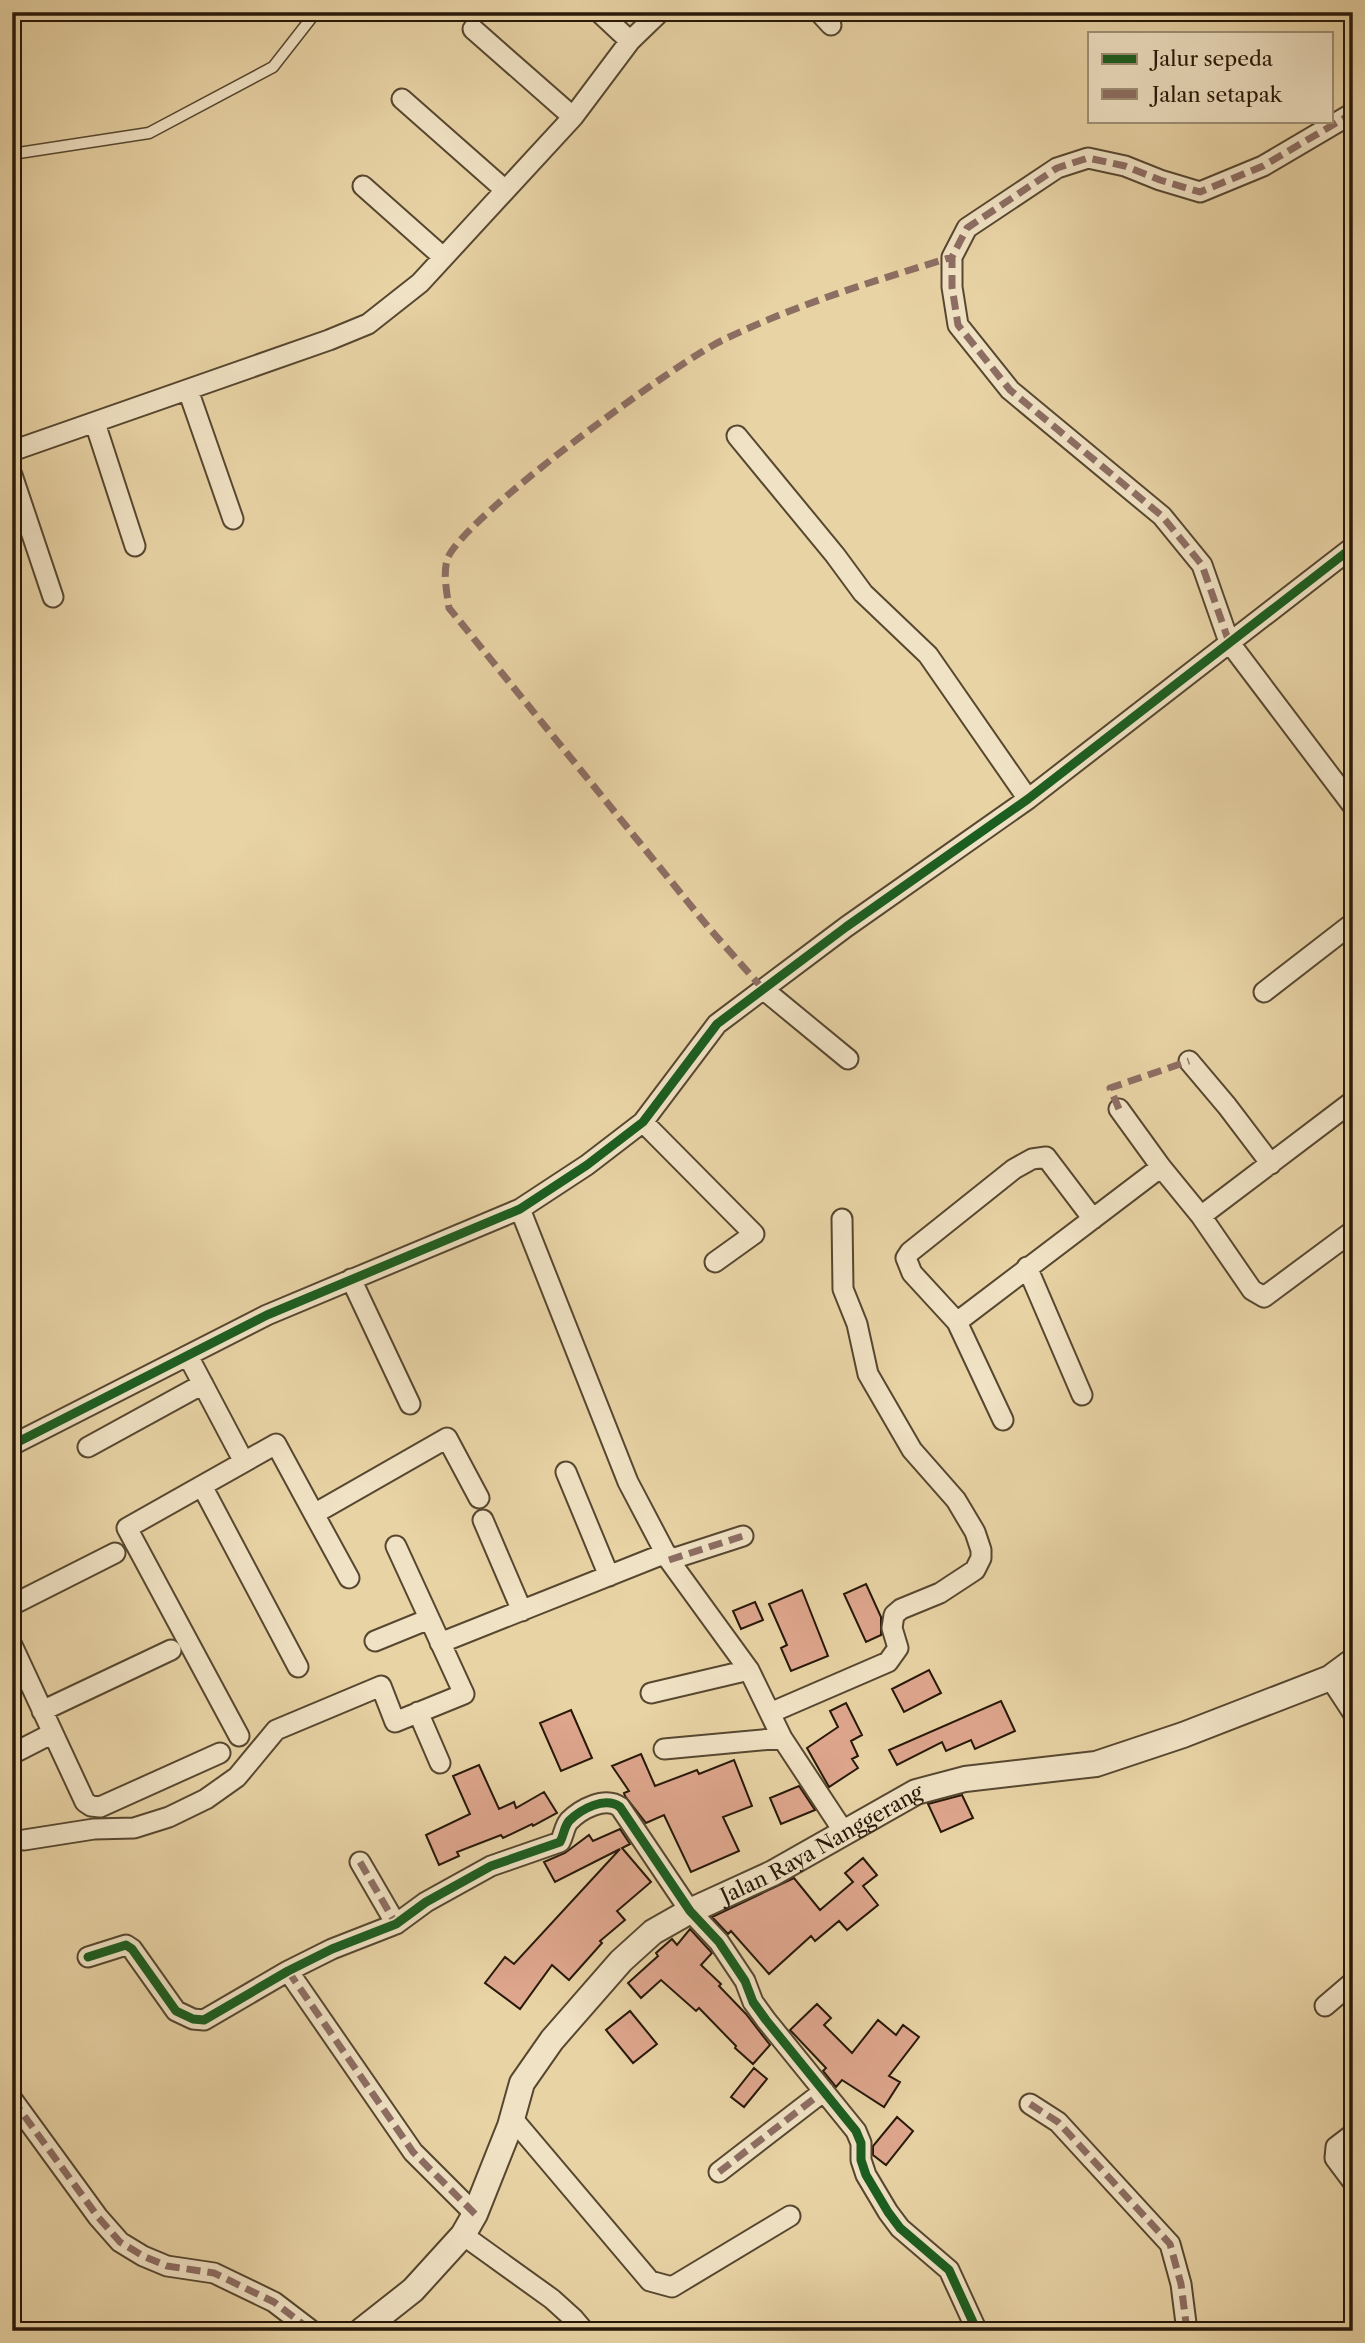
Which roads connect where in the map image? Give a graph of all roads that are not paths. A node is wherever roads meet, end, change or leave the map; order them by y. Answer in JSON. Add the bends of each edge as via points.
{"nodes":[{"id":1,"x":316,"y":12,"type":"edge"},
{"id":2,"x":599,"y":12,"type":"edge"},
{"id":3,"x":660,"y":12,"type":"edge"},
{"id":4,"x":472,"y":29,"type":"dead end"},
{"id":5,"x":630,"y":41,"type":"junction"},
{"id":6,"x":402,"y":99,"type":"dead end"},
{"id":7,"x":1353,"y":113,"type":"edge"},
{"id":8,"x":573,"y":117,"type":"junction"},
{"id":9,"x":12,"y":154,"type":"edge"},
{"id":10,"x":363,"y":186,"type":"dead end"},
{"id":11,"x":505,"y":190,"type":"junction"},
{"id":12,"x":443,"y":257,"type":"junction"},
{"id":13,"x":188,"y":390,"type":"junction"},
{"id":14,"x":95,"y":423,"type":"junction"},
{"id":15,"x":737,"y":436,"type":"dead end"},
{"id":16,"x":12,"y":452,"type":"edge"},
{"id":17,"x":12,"y":475,"type":"edge"},
{"id":18,"x":233,"y":519,"type":"dead end"},
{"id":19,"x":135,"y":546,"type":"dead end"},
{"id":20,"x":1353,"y":547,"type":"edge"},
{"id":21,"x":53,"y":597,"type":"dead end"},
{"id":22,"x":1229,"y":642,"type":"junction"},
{"id":23,"x":1028,"y":799,"type":"junction"},
{"id":24,"x":1353,"y":806,"type":"edge"},
{"id":25,"x":1353,"y":923,"type":"edge"},
{"id":26,"x":762,"y":989,"type":"junction"},
{"id":27,"x":1264,"y":992,"type":"dead end"},
{"id":28,"x":848,"y":1059,"type":"dead end"},
{"id":29,"x":1189,"y":1061,"type":"dead end"},
{"id":30,"x":1119,"y":1109,"type":"dead end"},
{"id":31,"x":1349,"y":1112,"type":"edge"},
{"id":32,"x":643,"y":1122,"type":"junction"},
{"id":33,"x":1271,"y":1164,"type":"junction"},
{"id":34,"x":1161,"y":1167,"type":"junction"},
{"id":35,"x":520,"y":1209,"type":"junction"},
{"id":36,"x":1201,"y":1216,"type":"junction"},
{"id":37,"x":842,"y":1219,"type":"dead end"},
{"id":38,"x":1093,"y":1219,"type":"junction"},
{"id":39,"x":1353,"y":1231,"type":"edge"},
{"id":40,"x":715,"y":1262,"type":"dead end"},
{"id":41,"x":1027,"y":1267,"type":"junction"},
{"id":42,"x":351,"y":1279,"type":"junction"},
{"id":43,"x":957,"y":1322,"type":"junction"},
{"id":44,"x":188,"y":1356,"type":"junction"},
{"id":45,"x":203,"y":1384,"type":"junction"},
{"id":46,"x":1082,"y":1395,"type":"dead end"},
{"id":47,"x":410,"y":1404,"type":"dead end"},
{"id":48,"x":1003,"y":1420,"type":"dead end"},
{"id":49,"x":12,"y":1445,"type":"edge"},
{"id":50,"x":88,"y":1447,"type":"dead end"},
{"id":51,"x":244,"y":1462,"type":"junction"},
{"id":52,"x":566,"y":1472,"type":"dead end"},
{"id":53,"x":202,"y":1486,"type":"junction"},
{"id":54,"x":479,"y":1498,"type":"dead end"},
{"id":55,"x":314,"y":1514,"type":"junction"},
{"id":56,"x":484,"y":1520,"type":"dead end"},
{"id":57,"x":743,"y":1536,"type":"dead end"},
{"id":58,"x":396,"y":1546,"type":"dead end"},
{"id":59,"x":115,"y":1553,"type":"dead end"},
{"id":60,"x":668,"y":1557,"type":"junction"},
{"id":61,"x":609,"y":1576,"type":"junction"},
{"id":62,"x":349,"y":1578,"type":"dead end"},
{"id":63,"x":12,"y":1605,"type":"edge"},
{"id":64,"x":522,"y":1611,"type":"junction"},
{"id":65,"x":429,"y":1619,"type":"junction"},
{"id":66,"x":375,"y":1641,"type":"dead end"},
{"id":67,"x":440,"y":1643,"type":"junction"},
{"id":68,"x":12,"y":1646,"type":"edge"},
{"id":69,"x":171,"y":1650,"type":"dead end"},
{"id":70,"x":1353,"y":1661,"type":"edge"},
{"id":71,"x":298,"y":1667,"type":"dead end"},
{"id":72,"x":748,"y":1670,"type":"junction"},
{"id":73,"x":1330,"y":1678,"type":"junction"},
{"id":74,"x":651,"y":1693,"type":"dead end"},
{"id":75,"x":42,"y":1711,"type":"junction"},
{"id":76,"x":418,"y":1712,"type":"junction"},
{"id":77,"x":770,"y":1713,"type":"junction"},
{"id":78,"x":1353,"y":1713,"type":"edge"},
{"id":79,"x":53,"y":1733,"type":"junction"},
{"id":80,"x":239,"y":1735,"type":"dead end"},
{"id":81,"x":782,"y":1738,"type":"junction"},
{"id":82,"x":664,"y":1749,"type":"dead end"},
{"id":83,"x":220,"y":1753,"type":"dead end"},
{"id":84,"x":12,"y":1754,"type":"edge"},
{"id":85,"x":440,"y":1763,"type":"dead end"},
{"id":86,"x":844,"y":1832,"type":"junction"},
{"id":87,"x":24,"y":1840,"type":"dead end"},
{"id":88,"x":360,"y":1862,"type":"dead end"},
{"id":89,"x":690,"y":1911,"type":"junction"},
{"id":90,"x":396,"y":1924,"type":"junction"},
{"id":91,"x":88,"y":1957,"type":"dead end"},
{"id":92,"x":288,"y":1970,"type":"junction"},
{"id":93,"x":1353,"y":1982,"type":"edge"},
{"id":94,"x":1325,"y":2006,"type":"dead end"},
{"id":95,"x":824,"y":2091,"type":"junction"},
{"id":96,"x":12,"y":2099,"type":"edge"},
{"id":97,"x":1030,"y":2104,"type":"dead end"},
{"id":98,"x":512,"y":2118,"type":"junction"},
{"id":99,"x":1353,"y":2134,"type":"edge"},
{"id":100,"x":719,"y":2172,"type":"dead end"},
{"id":101,"x":1353,"y":2182,"type":"edge"},
{"id":102,"x":790,"y":2216,"type":"dead end"},
{"id":103,"x":469,"y":2225,"type":"junction"},
{"id":104,"x":312,"y":2331,"type":"edge"},
{"id":105,"x":361,"y":2331,"type":"edge"},
{"id":106,"x":583,"y":2331,"type":"edge"},
{"id":107,"x":976,"y":2331,"type":"edge"},
{"id":108,"x":1187,"y":2331,"type":"edge"}],
"edges":[{"from":1,"to":9,"type":"lane","via":[[273,67],[149,133]]},
{"from":2,"to":5,"type":"street"},
{"from":3,"to":5,"type":"street"},
{"from":4,"to":8,"type":"street"},
{"from":5,"to":8,"type":"street"},
{"from":6,"to":11,"type":"street"},
{"from":7,"to":22,"type":"street","via":[[1263,166],[1200,192],[1088,158],[1057,168],[968,228],[952,257],[951,287],[958,325],[1010,390],[1162,516],[1202,565]]},
{"from":8,"to":11,"type":"street"},
{"from":10,"to":12,"type":"street"},
{"from":11,"to":12,"type":"street"},
{"from":12,"to":13,"type":"street","via":[[368,324]]},
{"from":13,"to":14,"type":"street"},
{"from":13,"to":18,"type":"street"},
{"from":14,"to":16,"type":"street"},
{"from":14,"to":19,"type":"street"},
{"from":15,"to":23,"type":"street","via":[[863,593],[928,655]]},
{"from":17,"to":21,"type":"street"},
{"from":20,"to":22,"type":"street"},
{"from":22,"to":23,"type":"street"},
{"from":22,"to":24,"type":"street"},
{"from":23,"to":26,"type":"street"},
{"from":25,"to":27,"type":"street"},
{"from":26,"to":28,"type":"street"},
{"from":26,"to":32,"type":"street","via":[[717,1024]]},
{"from":29,"to":33,"type":"street"},
{"from":30,"to":34,"type":"street"},
{"from":31,"to":33,"type":"street"},
{"from":32,"to":35,"type":"street"},
{"from":32,"to":40,"type":"street","via":[[754,1234]]},
{"from":33,"to":36,"type":"street"},
{"from":34,"to":36,"type":"street"},
{"from":34,"to":38,"type":"street"},
{"from":35,"to":42,"type":"street"},
{"from":35,"to":60,"type":"street","via":[[628,1482]]},
{"from":36,"to":39,"type":"street","via":[[1252,1290],[1264,1297]]},
{"from":37,"to":77,"type":"street","via":[[843,1289],[857,1324],[868,1374],[912,1450],[956,1500],[980,1542],[981,1558],[975,1570],[940,1593],[894,1615],[892,1628],[898,1648],[888,1662]]},
{"from":38,"to":41,"type":"street"},
{"from":38,"to":43,"type":"street","via":[[1046,1157],[1014,1169],[906,1258],[912,1273]]},
{"from":41,"to":43,"type":"street"},
{"from":41,"to":46,"type":"street"},
{"from":42,"to":44,"type":"street"},
{"from":42,"to":47,"type":"street"},
{"from":43,"to":48,"type":"street"},
{"from":44,"to":45,"type":"street"},
{"from":44,"to":49,"type":"street"},
{"from":45,"to":50,"type":"street"},
{"from":45,"to":51,"type":"street"},
{"from":51,"to":53,"type":"street"},
{"from":51,"to":55,"type":"street","via":[[276,1444]]},
{"from":52,"to":61,"type":"street"},
{"from":53,"to":71,"type":"street"},
{"from":53,"to":80,"type":"street","via":[[127,1528]]},
{"from":54,"to":55,"type":"street","via":[[447,1438]]},
{"from":55,"to":62,"type":"street"},
{"from":56,"to":64,"type":"street"},
{"from":57,"to":60,"type":"street"},
{"from":58,"to":65,"type":"street"},
{"from":59,"to":63,"type":"street"},
{"from":60,"to":61,"type":"street"},
{"from":60,"to":72,"type":"street"},
{"from":61,"to":64,"type":"street"},
{"from":64,"to":67,"type":"street"},
{"from":65,"to":66,"type":"street"},
{"from":65,"to":67,"type":"street"},
{"from":67,"to":76,"type":"street","via":[[464,1694]]},
{"from":68,"to":75,"type":"street"},
{"from":69,"to":75,"type":"street"},
{"from":70,"to":73,"type":"street","name":"Jalan Raya Nanggerang"},
{"from":72,"to":74,"type":"street"},
{"from":72,"to":77,"type":"street"},
{"from":73,"to":78,"type":"street"},
{"from":73,"to":86,"type":"street","name":"Jalan Raya Nanggerang","via":[[1096,1764],[965,1779],[916,1792]]},
{"from":75,"to":79,"type":"street"},
{"from":76,"to":85,"type":"street"},
{"from":76,"to":87,"type":"street","via":[[395,1722],[381,1686],[276,1730],[237,1777],[169,1817],[134,1828]]},
{"from":77,"to":81,"type":"street"},
{"from":79,"to":83,"type":"street","via":[[85,1802],[96,1808]]},
{"from":79,"to":84,"type":"street"},
{"from":81,"to":82,"type":"street"},
{"from":81,"to":86,"type":"street"},
{"from":86,"to":89,"type":"street","name":"Jalan Raya Nanggerang","via":[[773,1873]]},
{"from":88,"to":90,"type":"street"},
{"from":89,"to":90,"type":"street","via":[[620,1807],[608,1802],[573,1818],[560,1842],[491,1866]]},
{"from":89,"to":95,"type":"street","via":[[719,1942],[753,2002]]},
{"from":89,"to":98,"type":"street","name":"Jalan Raya Nanggerang","via":[[653,1932],[621,1961],[552,2040],[522,2083]]},
{"from":90,"to":92,"type":"street"},
{"from":91,"to":92,"type":"street","via":[[125,1945],[180,2015],[204,2020]]},
{"from":92,"to":103,"type":"street"},
{"from":93,"to":94,"type":"street"},
{"from":95,"to":100,"type":"street"},
{"from":95,"to":107,"type":"street","via":[[856,2131],[866,2175],[887,2212],[949,2270]]},
{"from":96,"to":104,"type":"street","via":[[120,2242],[167,2266],[214,2273],[274,2302]]},
{"from":97,"to":108,"type":"street","via":[[1058,2122],[1170,2244]]},
{"from":98,"to":102,"type":"street","via":[[650,2281],[672,2287]]},
{"from":98,"to":103,"type":"street","name":"Jalan Raya Nanggerang"},
{"from":99,"to":101,"type":"street","via":[[1336,2147],[1335,2158]]},
{"from":103,"to":105,"type":"street","name":"Jalan Raya Nanggerang","via":[[414,2290]]},
{"from":103,"to":106,"type":"street"}]}
